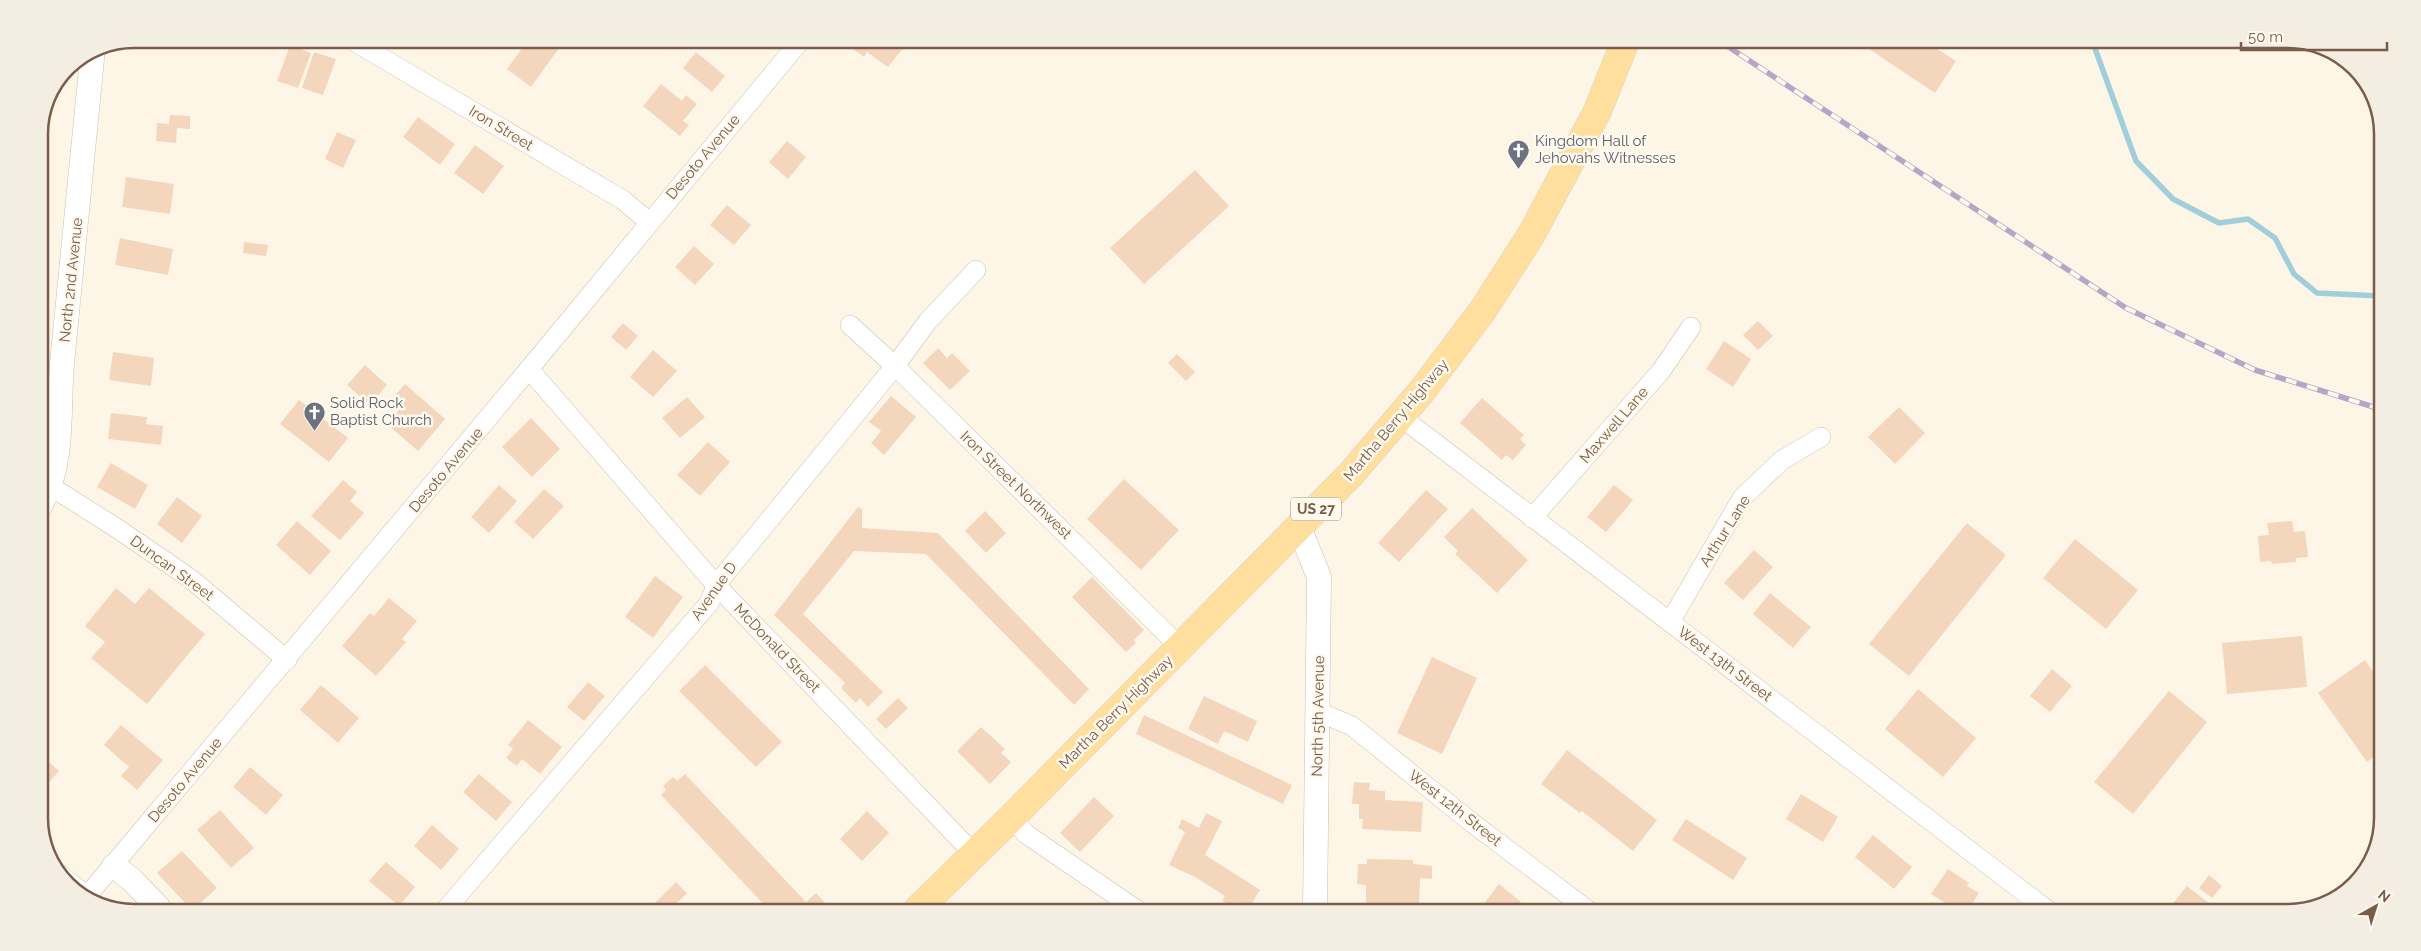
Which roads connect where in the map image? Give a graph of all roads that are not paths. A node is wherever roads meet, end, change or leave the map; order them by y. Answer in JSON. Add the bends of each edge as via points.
{"nodes":[{"id":1,"x":365,"y":48,"type":"edge"},
{"id":2,"x":794,"y":48,"type":"edge"},
{"id":3,"x":1623,"y":48,"type":"edge"},
{"id":4,"x":92,"y":59,"type":"edge"},
{"id":5,"x":649,"y":222,"type":"junction"},
{"id":6,"x":976,"y":270,"type":"dead end"},
{"id":7,"x":850,"y":325,"type":"dead end"},
{"id":8,"x":1692,"y":327,"type":"dead end"},
{"id":9,"x":895,"y":366,"type":"junction"},
{"id":10,"x":529,"y":369,"type":"junction"},
{"id":11,"x":1401,"y":417,"type":"junction"},
{"id":12,"x":1821,"y":437,"type":"dead end"},
{"id":13,"x":50,"y":486,"type":"junction"},
{"id":14,"x":48,"y":490,"type":"edge"},
{"id":15,"x":1532,"y":518,"type":"junction"},
{"id":16,"x":1299,"y":527,"type":"junction"},
{"id":17,"x":716,"y":585,"type":"junction"},
{"id":18,"x":1670,"y":622,"type":"junction"},
{"id":19,"x":1180,"y":647,"type":"junction"},
{"id":20,"x":287,"y":660,"type":"junction"},
{"id":21,"x":1319,"y":712,"type":"junction"},
{"id":22,"x":1012,"y":817,"type":"junction"},
{"id":23,"x":973,"y":853,"type":"junction"},
{"id":24,"x":114,"y":866,"type":"junction"},
{"id":25,"x":90,"y":892,"type":"edge"},
{"id":26,"x":155,"y":904,"type":"edge"},
{"id":27,"x":450,"y":904,"type":"edge"},
{"id":28,"x":923,"y":904,"type":"edge"},
{"id":29,"x":1128,"y":904,"type":"edge"},
{"id":30,"x":1315,"y":904,"type":"edge"},
{"id":31,"x":1580,"y":904,"type":"edge"},
{"id":32,"x":2040,"y":904,"type":"edge"}],
"edges":[{"from":1,"to":5,"type":"street","name":"Iron Street","via":[[623,200]]},
{"from":2,"to":5,"type":"street","name":"Desoto Avenue"},
{"from":3,"to":11,"type":"main road","name":"Martha Berry Highway","number":"US 27","via":[[1597,112],[1512,266],[1444,364]]},
{"from":4,"to":13,"type":"street","name":"North 2nd Avenue","via":[[57,455]]},
{"from":5,"to":10,"type":"street","name":"Desoto Avenue"},
{"from":6,"to":9,"type":"street","name":"Avenue D","via":[[928,321]]},
{"from":7,"to":9,"type":"street","name":"Iron Street Northwest"},
{"from":8,"to":15,"type":"street","name":"Maxwell Lane","via":[[1661,371]]},
{"from":9,"to":17,"type":"street","name":"Avenue D"},
{"from":9,"to":19,"type":"street","name":"Iron Street Northwest"},
{"from":10,"to":17,"type":"street","name":"McDonald Street"},
{"from":10,"to":20,"type":"street","name":"Desoto Avenue"},
{"from":11,"to":15,"type":"street","name":"West 13th Street"},
{"from":11,"to":16,"type":"main road","name":"Martha Berry Highway","number":"US 27"},
{"from":12,"to":18,"type":"street","name":"Arthur Lane","via":[[1782,460],[1742,498]]},
{"from":13,"to":14,"type":"street","name":"North 2nd Avenue"},
{"from":13,"to":20,"type":"street","name":"Duncan Street","via":[[191,579]]},
{"from":15,"to":18,"type":"street","name":"West 13th Street"},
{"from":16,"to":19,"type":"main road","name":"Martha Berry Highway","number":"US 27"},
{"from":16,"to":21,"type":"street","name":"North 5th Avenue","via":[[1319,577]]},
{"from":17,"to":23,"type":"street","name":"McDonald Street"},
{"from":17,"to":27,"type":"street","name":"Avenue D","via":[[710,602]]},
{"from":18,"to":32,"type":"street","name":"West 13th Street"},
{"from":19,"to":22,"type":"main road","name":"Martha Berry Highway","number":"US 27"},
{"from":20,"to":24,"type":"street","name":"Desoto Avenue"},
{"from":21,"to":30,"type":"street","name":"North 5th Avenue"},
{"from":21,"to":31,"type":"street","name":"West 12th Street","via":[[1352,726]]},
{"from":22,"to":23,"type":"main road","name":"Martha Berry Highway","number":"US 27"},
{"from":22,"to":29,"type":"street","via":[[1026,834]]},
{"from":23,"to":28,"type":"main road","name":"Martha Berry Highway","number":"US 27"},
{"from":24,"to":25,"type":"street","name":"Desoto Avenue"},
{"from":24,"to":26,"type":"street"}]}
